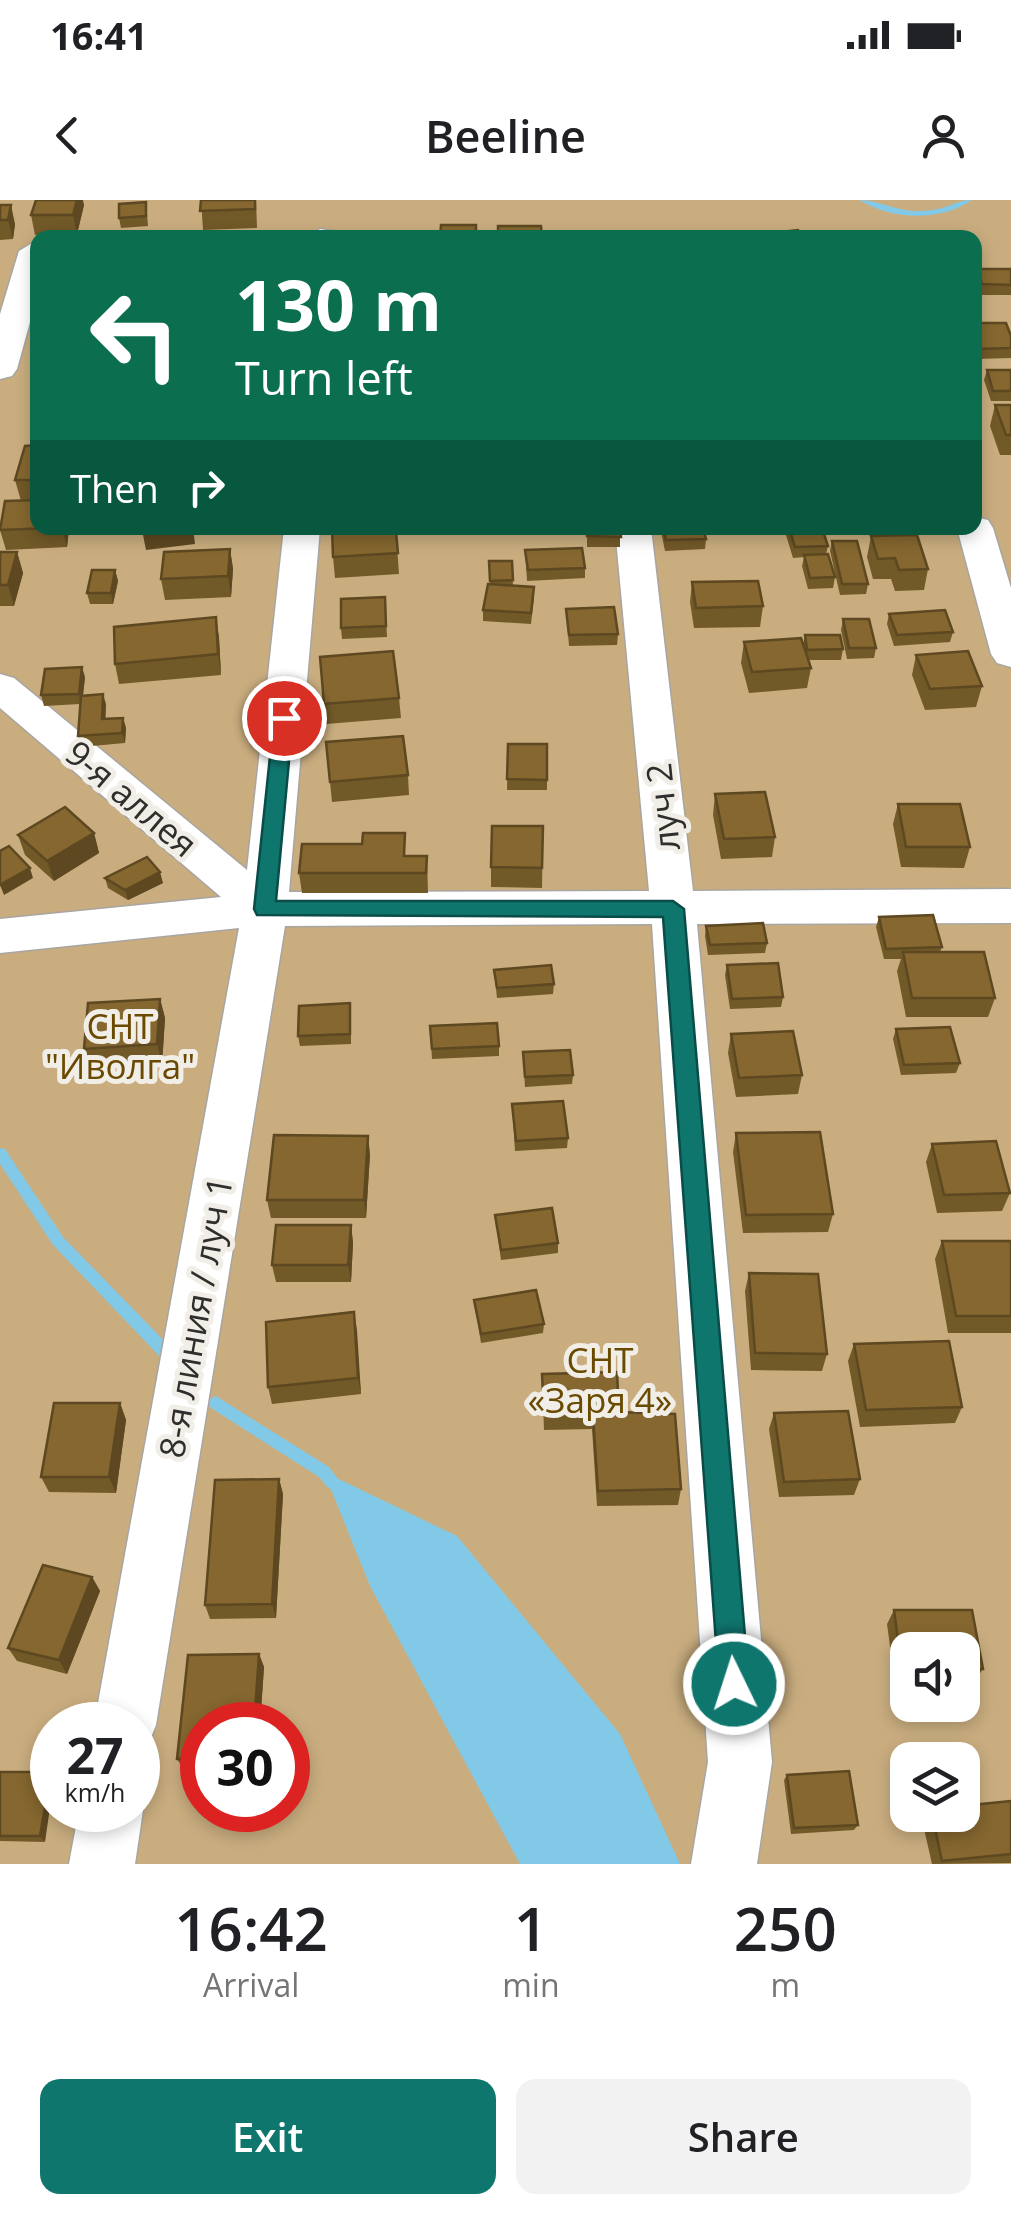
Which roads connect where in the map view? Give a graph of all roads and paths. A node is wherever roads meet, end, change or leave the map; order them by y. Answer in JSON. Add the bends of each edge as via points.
{"nodes":[{"id":1,"x":30,"y":250,"type":"edge"},
{"id":2,"x":0,"y":252,"type":"edge"},
{"id":3,"x":30,"y":270,"type":"edge"},
{"id":4,"x":0,"y":369,"type":"edge"},
{"id":5,"x":301,"y":535,"type":"edge"},
{"id":6,"x":634,"y":535,"type":"edge"},
{"id":7,"x":976,"y":535,"type":"edge"},
{"id":8,"x":1011,"y":654,"type":"edge"},
{"id":9,"x":0,"y":687,"type":"edge"},
{"id":10,"x":1011,"y":906,"type":"edge"},
{"id":11,"x":265,"y":909,"type":"junction"},
{"id":12,"x":673,"y":909,"type":"junction"},
{"id":13,"x":0,"y":936,"type":"edge"},
{"id":14,"x":129,"y":1702,"type":"edge"},
{"id":15,"x":107,"y":1832,"type":"edge"},
{"id":16,"x":102,"y":1864,"type":"edge"},
{"id":17,"x":724,"y":1864,"type":"edge"}],
"edges":[{"from":1,"to":2,"type":"street"},
{"from":3,"to":4,"type":"street"},
{"from":5,"to":11,"type":"street","name":"8-я линия / луч 1"},
{"from":6,"to":12,"type":"street","name":"луч 2"},
{"from":7,"to":8,"type":"street"},
{"from":9,"to":11,"type":"street","name":"9-я аллея"},
{"from":10,"to":12,"type":"street"},
{"from":11,"to":12,"type":"street"},
{"from":11,"to":13,"type":"street"},
{"from":11,"to":14,"type":"street","name":"8-я линия / луч 1"},
{"from":12,"to":17,"type":"street","name":"луч 2","via":[[740,1762]]},
{"from":15,"to":16,"type":"street"}]}
